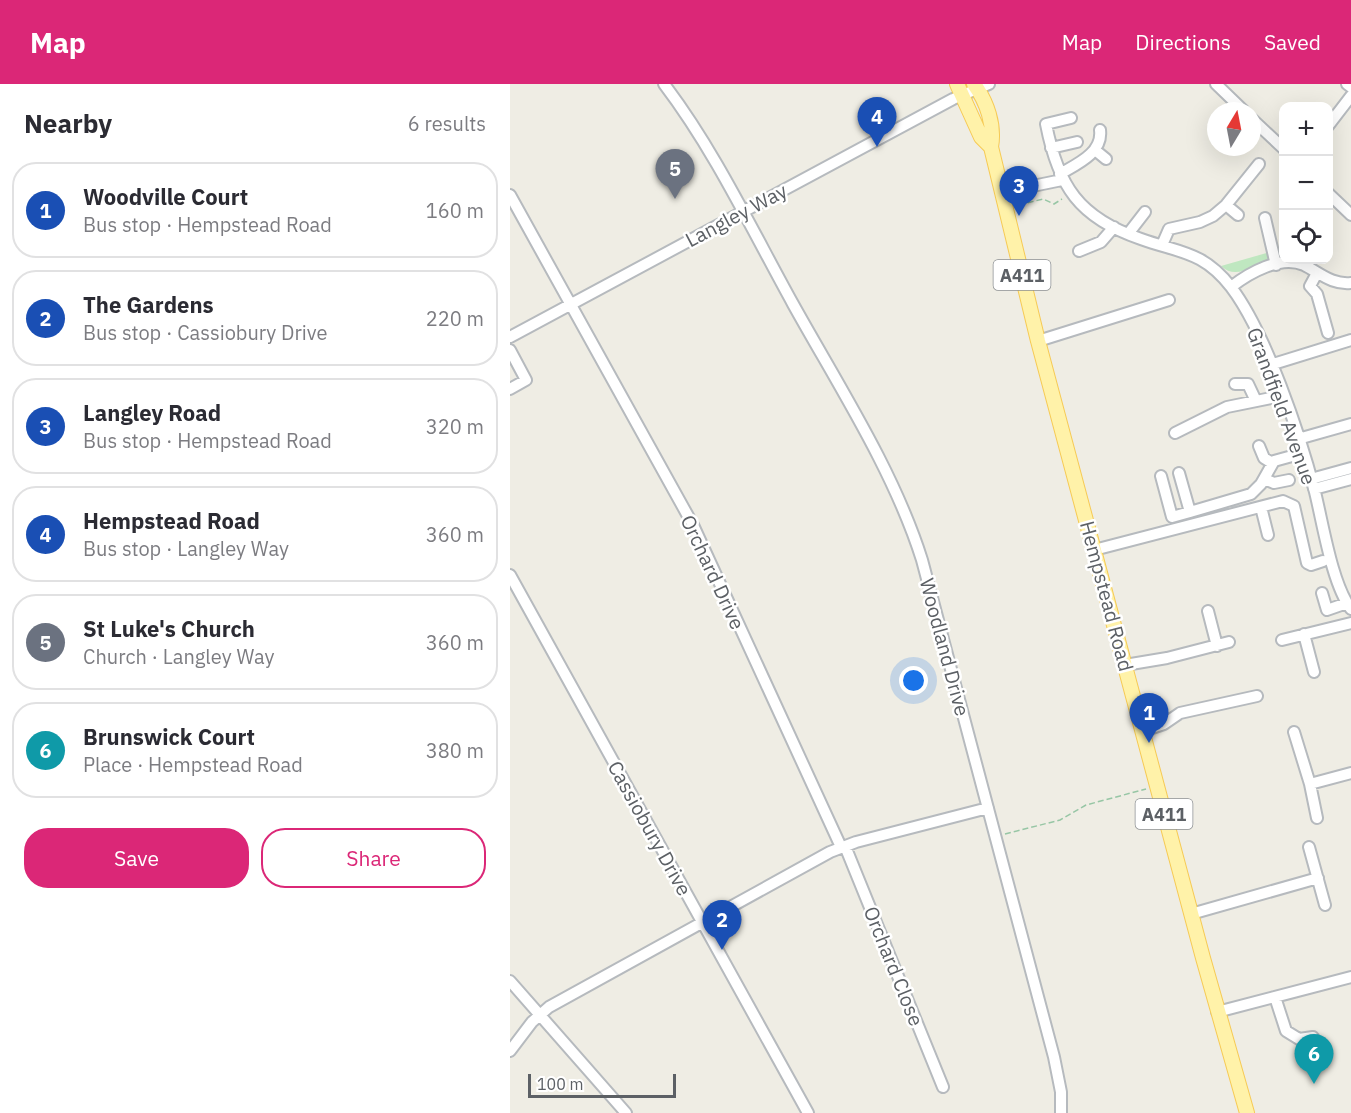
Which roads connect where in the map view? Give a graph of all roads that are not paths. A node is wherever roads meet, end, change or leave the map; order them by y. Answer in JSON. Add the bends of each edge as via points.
{"nodes":[{"id":1,"x":664,"y":84,"type":"edge"},
{"id":2,"x":1216,"y":84,"type":"edge"},
{"id":3,"x":1347,"y":84,"type":"edge"},
{"id":4,"x":980,"y":85,"type":"edge"},
{"id":5,"x":1351,"y":87,"type":"edge"},
{"id":6,"x":960,"y":89,"type":"edge"},
{"id":7,"x":1351,"y":96,"type":"edge"},
{"id":8,"x":1235,"y":102,"type":"edge"},
{"id":9,"x":1071,"y":118,"type":"dead end"},
{"id":10,"x":1333,"y":121,"type":"edge"},
{"id":11,"x":1261,"y":127,"type":"edge"},
{"id":12,"x":1100,"y":130,"type":"dead end"},
{"id":13,"x":1077,"y":142,"type":"dead end"},
{"id":14,"x":1279,"y":144,"type":"edge"},
{"id":15,"x":991,"y":147,"type":"junction"},
{"id":16,"x":1051,"y":148,"type":"junction"},
{"id":17,"x":1095,"y":150,"type":"junction"},
{"id":18,"x":1106,"y":159,"type":"dead end"},
{"id":19,"x":1259,"y":164,"type":"dead end"},
{"id":20,"x":1061,"y":177,"type":"junction"},
{"id":21,"x":1028,"y":187,"type":"dead end"},
{"id":22,"x":510,"y":195,"type":"edge"},
{"id":23,"x":1333,"y":197,"type":"edge"},
{"id":24,"x":1226,"y":205,"type":"junction"},
{"id":25,"x":1145,"y":212,"type":"dead end"},
{"id":26,"x":742,"y":213,"type":"junction"},
{"id":27,"x":1238,"y":215,"type":"dead end"},
{"id":28,"x":1351,"y":215,"type":"edge"},
{"id":29,"x":1265,"y":218,"type":"dead end"},
{"id":30,"x":1114,"y":227,"type":"junction"},
{"id":31,"x":1128,"y":234,"type":"junction"},
{"id":32,"x":1162,"y":244,"type":"junction"},
{"id":33,"x":1079,"y":251,"type":"dead end"},
{"id":34,"x":1276,"y":265,"type":"junction"},
{"id":35,"x":1317,"y":273,"type":"junction"},
{"id":36,"x":1351,"y":283,"type":"edge"},
{"id":37,"x":1231,"y":287,"type":"junction"},
{"id":38,"x":1169,"y":300,"type":"dead end"},
{"id":39,"x":570,"y":305,"type":"junction"},
{"id":40,"x":1328,"y":333,"type":"dead end"},
{"id":41,"x":510,"y":338,"type":"edge"},
{"id":42,"x":1351,"y":340,"type":"edge"},
{"id":43,"x":1038,"y":341,"type":"junction"},
{"id":44,"x":510,"y":350,"type":"edge"},
{"id":45,"x":1270,"y":365,"type":"junction"},
{"id":46,"x":1235,"y":384,"type":"dead end"},
{"id":47,"x":510,"y":389,"type":"edge"},
{"id":48,"x":1281,"y":392,"type":"junction"},
{"id":49,"x":1256,"y":400,"type":"junction"},
{"id":50,"x":1351,"y":424,"type":"edge"},
{"id":51,"x":1174,"y":433,"type":"dead end"},
{"id":52,"x":1298,"y":439,"type":"junction"},
{"id":53,"x":1259,"y":446,"type":"dead end"},
{"id":54,"x":1304,"y":453,"type":"junction"},
{"id":55,"x":1272,"y":464,"type":"junction"},
{"id":56,"x":1351,"y":468,"type":"edge"},
{"id":57,"x":1179,"y":472,"type":"dead end"},
{"id":58,"x":1161,"y":476,"type":"dead end"},
{"id":59,"x":1264,"y":479,"type":"junction"},
{"id":60,"x":1351,"y":479,"type":"edge"},
{"id":61,"x":1289,"y":480,"type":"dead end"},
{"id":62,"x":1312,"y":484,"type":"junction"},
{"id":63,"x":1261,"y":507,"type":"junction"},
{"id":64,"x":1190,"y":512,"type":"junction"},
{"id":65,"x":1268,"y":535,"type":"dead end"},
{"id":66,"x":1094,"y":550,"type":"junction"},
{"id":67,"x":1323,"y":561,"type":"dead end"},
{"id":68,"x":510,"y":574,"type":"edge"},
{"id":69,"x":1322,"y":593,"type":"dead end"},
{"id":70,"x":1349,"y":606,"type":"edge"},
{"id":71,"x":1208,"y":611,"type":"dead end"},
{"id":72,"x":1351,"y":623,"type":"edge"},
{"id":73,"x":1305,"y":634,"type":"junction"},
{"id":74,"x":1282,"y":640,"type":"dead end"},
{"id":75,"x":1229,"y":642,"type":"dead end"},
{"id":76,"x":1217,"y":646,"type":"junction"},
{"id":77,"x":1125,"y":665,"type":"junction"},
{"id":78,"x":1314,"y":672,"type":"dead end"},
{"id":79,"x":1257,"y":696,"type":"dead end"},
{"id":80,"x":1143,"y":731,"type":"junction"},
{"id":81,"x":1294,"y":732,"type":"dead end"},
{"id":82,"x":1351,"y":773,"type":"edge"},
{"id":83,"x":1310,"y":784,"type":"junction"},
{"id":84,"x":988,"y":808,"type":"junction"},
{"id":85,"x":1317,"y":818,"type":"dead end"},
{"id":86,"x":843,"y":846,"type":"junction"},
{"id":87,"x":1309,"y":847,"type":"dead end"},
{"id":88,"x":1318,"y":878,"type":"junction"},
{"id":89,"x":1325,"y":905,"type":"dead end"},
{"id":90,"x":1191,"y":914,"type":"junction"},
{"id":91,"x":703,"y":923,"type":"junction"},
{"id":92,"x":1351,"y":977,"type":"edge"},
{"id":93,"x":510,"y":981,"type":"edge"},
{"id":94,"x":1275,"y":997,"type":"junction"},
{"id":95,"x":1217,"y":1012,"type":"junction"},
{"id":96,"x":539,"y":1014,"type":"junction"},
{"id":97,"x":1314,"y":1037,"type":"dead end"},
{"id":98,"x":510,"y":1051,"type":"edge"},
{"id":99,"x":943,"y":1087,"type":"dead end"},
{"id":100,"x":626,"y":1113,"type":"edge"},
{"id":101,"x":808,"y":1113,"type":"edge"},
{"id":102,"x":1061,"y":1113,"type":"edge"},
{"id":103,"x":1247,"y":1113,"type":"edge"}],
"edges":[{"from":1,"to":26,"type":"street","name":"Woodland Drive","via":[[692,123]]},
{"from":2,"to":8,"type":"street"},
{"from":3,"to":5,"type":"street"},
{"from":4,"to":6,"type":"street","name":"Langley Way"},
{"from":4,"to":15,"type":"main road","name":"Hempstead Road","via":[[993,133]]},
{"from":6,"to":15,"type":"main road","name":"Hempstead Road","number":"A411","via":[[981,137]]},
{"from":6,"to":26,"type":"street","name":"Langley Way"},
{"from":7,"to":10,"type":"street"},
{"from":9,"to":16,"type":"street","name":"Grandfield Avenue","via":[[1046,124]]},
{"from":11,"to":14,"type":"street"},
{"from":12,"to":17,"type":"street","via":[[1101,141]]},
{"from":13,"to":16,"type":"street"},
{"from":15,"to":43,"type":"main road","name":"Hempstead Road","number":"A411"},
{"from":16,"to":20,"type":"street","name":"Grandfield Avenue"},
{"from":17,"to":18,"type":"street"},
{"from":17,"to":20,"type":"street"},
{"from":19,"to":24,"type":"street"},
{"from":20,"to":21,"type":"street"},
{"from":20,"to":30,"type":"street","name":"Grandfield Avenue","via":[[1091,213]]},
{"from":22,"to":39,"type":"street","name":"Orchard Drive"},
{"from":23,"to":28,"type":"street"},
{"from":24,"to":27,"type":"street"},
{"from":24,"to":32,"type":"street","via":[[1207,220],[1170,229]]},
{"from":25,"to":31,"type":"street"},
{"from":26,"to":39,"type":"street","name":"Langley Way"},
{"from":26,"to":84,"type":"street","name":"Woodland Drive","via":[[882,465],[908,521],[922,560]]},
{"from":29,"to":34,"type":"street"},
{"from":30,"to":31,"type":"street","name":"Grandfield Avenue"},
{"from":30,"to":33,"type":"street","via":[[1101,243]]},
{"from":31,"to":32,"type":"street","name":"Grandfield Avenue"},
{"from":32,"to":37,"type":"street","name":"Grandfield Avenue","via":[[1204,260]]},
{"from":34,"to":35,"type":"street","via":[[1293,262]]},
{"from":34,"to":37,"type":"street","via":[[1252,272]]},
{"from":35,"to":36,"type":"street","via":[[1335,282]]},
{"from":35,"to":40,"type":"street","via":[[1310,286],[1317,294]]},
{"from":37,"to":45,"type":"street","name":"Grandfield Avenue"},
{"from":38,"to":43,"type":"street"},
{"from":39,"to":41,"type":"street","name":"Langley Way"},
{"from":39,"to":86,"type":"street","name":"Orchard Drive","via":[[693,525]]},
{"from":42,"to":45,"type":"street"},
{"from":43,"to":66,"type":"main road","name":"Hempstead Road","number":"A411"},
{"from":44,"to":47,"type":"street","via":[[526,380]]},
{"from":45,"to":48,"type":"street","name":"Grandfield Avenue"},
{"from":46,"to":49,"type":"street","via":[[1248,384]]},
{"from":48,"to":49,"type":"street"},
{"from":48,"to":52,"type":"street","name":"Grandfield Avenue"},
{"from":49,"to":51,"type":"street","via":[[1227,407]]},
{"from":50,"to":52,"type":"street"},
{"from":52,"to":54,"type":"street","name":"Grandfield Avenue"},
{"from":53,"to":55,"type":"street"},
{"from":54,"to":55,"type":"street"},
{"from":54,"to":62,"type":"street","name":"Grandfield Avenue"},
{"from":55,"to":59,"type":"street"},
{"from":56,"to":62,"type":"street"},
{"from":57,"to":64,"type":"street"},
{"from":58,"to":64,"type":"street","via":[[1172,517]]},
{"from":59,"to":61,"type":"street","via":[[1274,483]]},
{"from":59,"to":64,"type":"street","via":[[1245,498]]},
{"from":60,"to":62,"type":"street"},
{"from":62,"to":70,"type":"street","name":"Grandfield Avenue","via":[[1337,577]]},
{"from":63,"to":65,"type":"street"},
{"from":63,"to":66,"type":"street"},
{"from":63,"to":67,"type":"street","via":[[1283,501],[1293,506],[1307,563]]},
{"from":66,"to":77,"type":"main road","name":"Hempstead Road","number":"A411"},
{"from":68,"to":91,"type":"street","name":"Cassiobury Drive"},
{"from":69,"to":70,"type":"street","via":[[1327,610]]},
{"from":71,"to":76,"type":"street"},
{"from":72,"to":73,"type":"street"},
{"from":73,"to":74,"type":"street"},
{"from":73,"to":78,"type":"street"},
{"from":75,"to":76,"type":"street"},
{"from":76,"to":77,"type":"street"},
{"from":77,"to":80,"type":"main road","name":"Hempstead Road","number":"A411"},
{"from":79,"to":80,"type":"street","via":[[1180,713]]},
{"from":80,"to":90,"type":"main road","name":"Hempstead Road","number":"A411"},
{"from":81,"to":83,"type":"street"},
{"from":82,"to":83,"type":"street"},
{"from":83,"to":85,"type":"street"},
{"from":84,"to":86,"type":"street"},
{"from":84,"to":102,"type":"street","name":"Woodland Drive","via":[[1054,1057]]},
{"from":86,"to":91,"type":"street"},
{"from":86,"to":99,"type":"street","name":"Orchard Close"},
{"from":87,"to":88,"type":"street"},
{"from":88,"to":89,"type":"street"},
{"from":88,"to":90,"type":"street"},
{"from":90,"to":95,"type":"main road","name":"Hempstead Road","number":"A411"},
{"from":91,"to":96,"type":"street"},
{"from":91,"to":101,"type":"street","name":"Cassiobury Drive"},
{"from":92,"to":94,"type":"street"},
{"from":93,"to":96,"type":"street"},
{"from":94,"to":95,"type":"street"},
{"from":94,"to":97,"type":"street","via":[[1286,1031],[1299,1039]]},
{"from":95,"to":103,"type":"main road","name":"Hempstead Road","number":"A411"},
{"from":96,"to":98,"type":"street"},
{"from":96,"to":100,"type":"street"}]}
